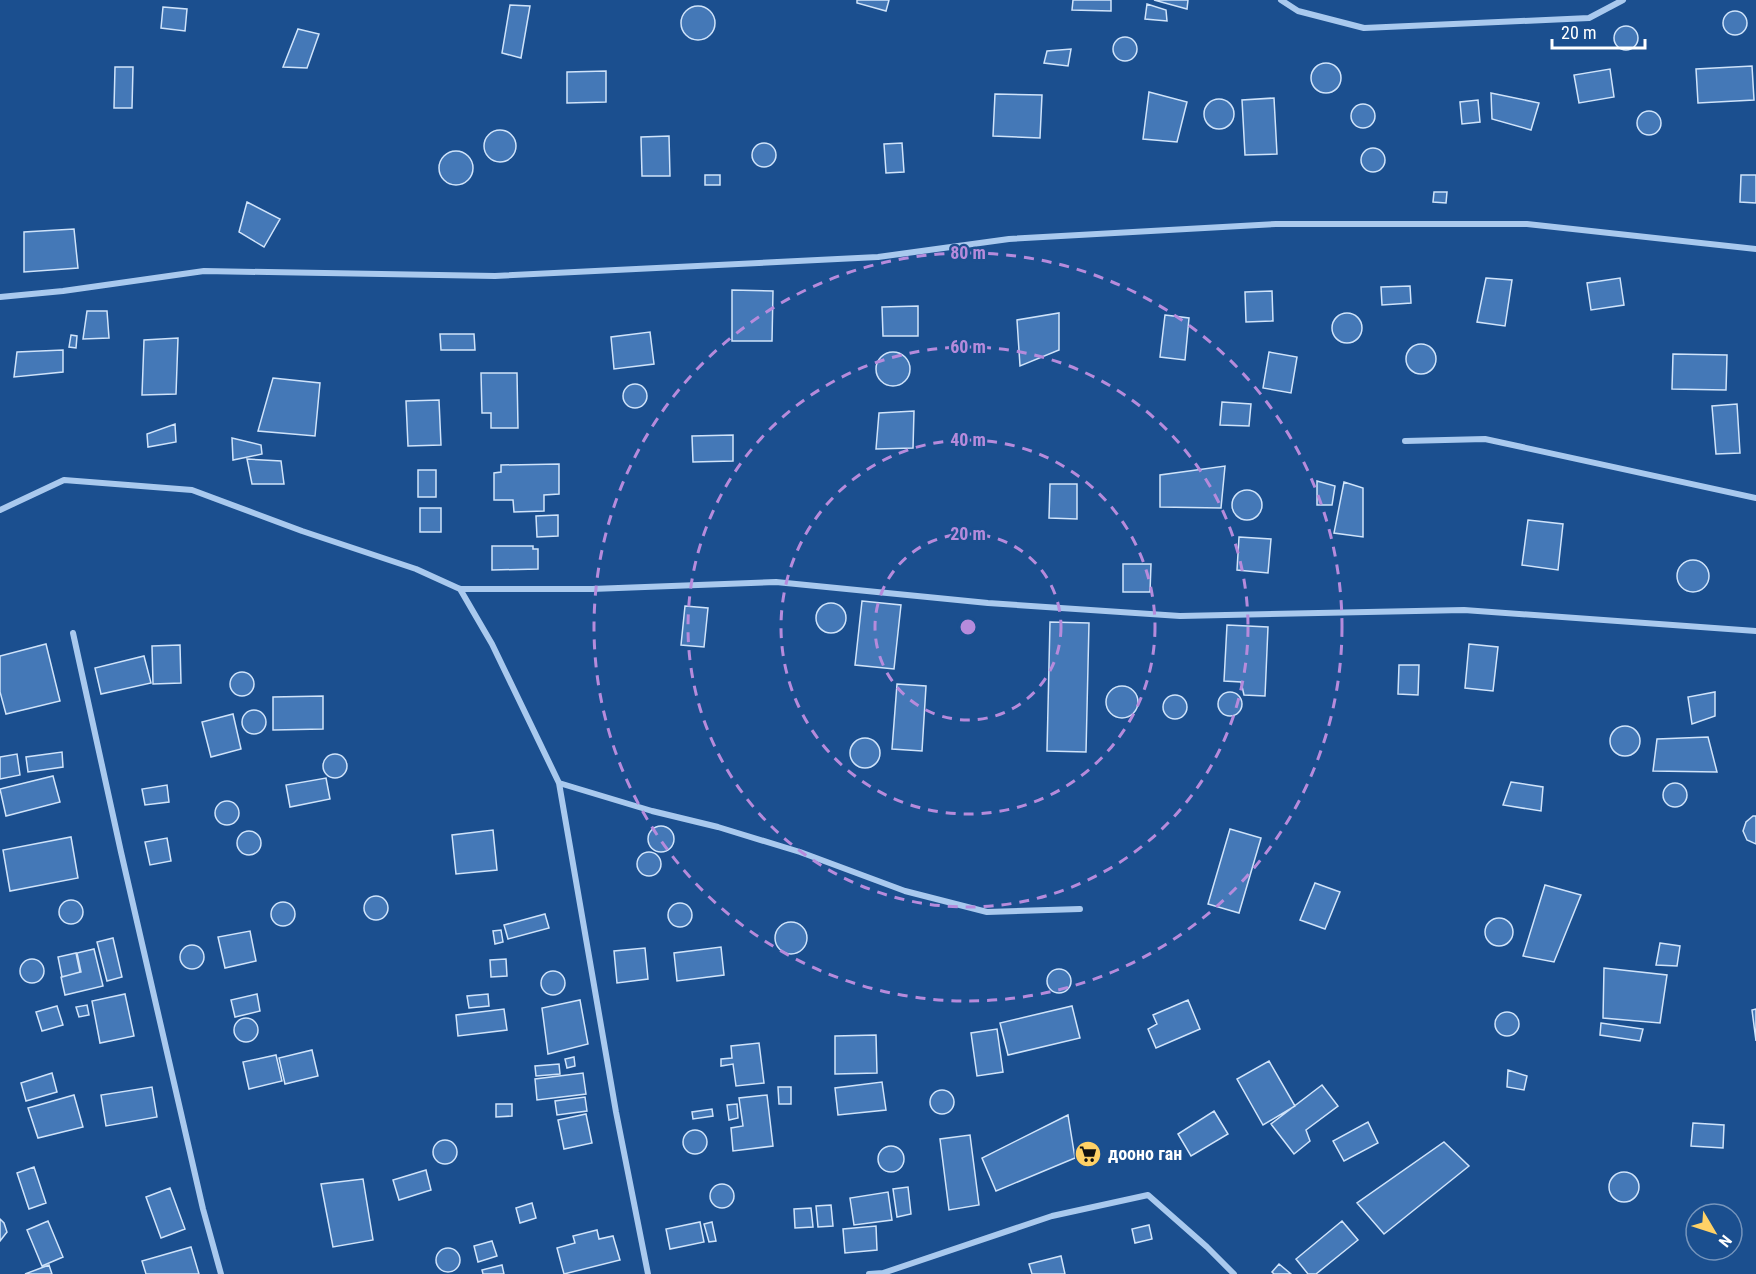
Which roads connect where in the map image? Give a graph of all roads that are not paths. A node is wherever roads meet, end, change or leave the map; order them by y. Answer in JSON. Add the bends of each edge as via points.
{"nodes":[{"id":1,"x":1281,"y":0,"type":"edge"},
{"id":2,"x":1623,"y":0,"type":"edge"},
{"id":3,"x":1756,"y":249,"type":"edge"},
{"id":4,"x":0,"y":297,"type":"edge"},
{"id":5,"x":1405,"y":441,"type":"dead end"},
{"id":6,"x":1756,"y":498,"type":"edge"},
{"id":7,"x":0,"y":510,"type":"edge"},
{"id":8,"x":460,"y":589,"type":"junction"},
{"id":9,"x":1756,"y":631,"type":"edge"},
{"id":10,"x":74,"y":633,"type":"dead end"},
{"id":11,"x":559,"y":783,"type":"junction"},
{"id":12,"x":1080,"y":909,"type":"dead end"},
{"id":13,"x":221,"y":1274,"type":"edge"},
{"id":14,"x":648,"y":1274,"type":"edge"},
{"id":15,"x":869,"y":1274,"type":"edge"},
{"id":16,"x":884,"y":1274,"type":"edge"},
{"id":17,"x":1234,"y":1274,"type":"edge"}],
"edges":[{"from":1,"to":2,"type":"street","via":[[1298,11],[1364,28],[1588,18]]},
{"from":3,"to":4,"type":"street","via":[[1527,224],[1276,224],[1009,239],[878,257],[495,276],[204,272]]},
{"from":5,"to":6,"type":"street","via":[[1485,440]]},
{"from":7,"to":8,"type":"street","via":[[64,480],[192,490],[416,569]]},
{"from":8,"to":9,"type":"street","via":[[776,582],[988,603],[1180,616],[1464,610]]},
{"from":8,"to":11,"type":"street","via":[[492,644]]},
{"from":10,"to":13,"type":"street","via":[[121,852]]},
{"from":11,"to":12,"type":"street","via":[[718,827],[905,891],[987,912]]},
{"from":11,"to":14,"type":"street"},
{"from":15,"to":16,"type":"street"},
{"from":16,"to":17,"type":"street","via":[[1052,1216],[1148,1196]]}]}
